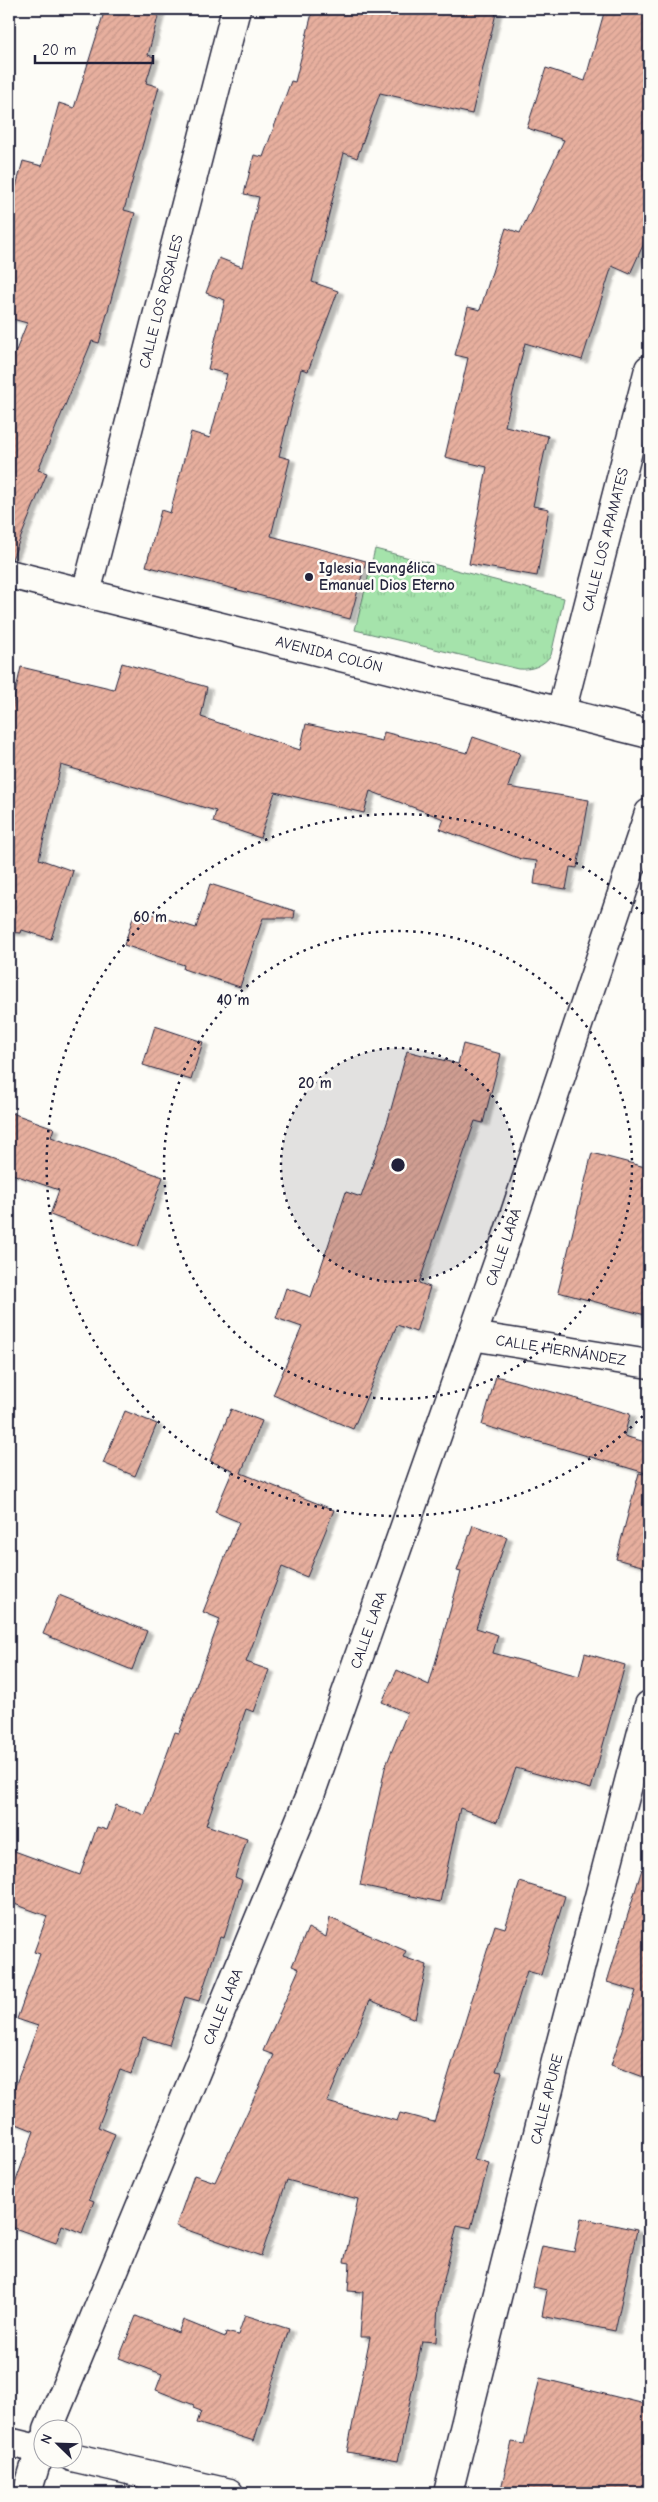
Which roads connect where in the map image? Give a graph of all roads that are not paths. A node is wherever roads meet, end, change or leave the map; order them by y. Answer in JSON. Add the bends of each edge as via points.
{"nodes":[{"id":1,"x":236,"y":9,"type":"edge"},
{"id":2,"x":649,"y":369,"type":"edge"},
{"id":3,"x":9,"y":574,"type":"edge"},
{"id":4,"x":86,"y":593,"type":"junction"},
{"id":5,"x":561,"y":712,"type":"junction"},
{"id":6,"x":649,"y":734,"type":"edge"},
{"id":7,"x":649,"y":813,"type":"edge"},
{"id":8,"x":472,"y":1336,"type":"junction"},
{"id":9,"x":649,"y":1364,"type":"edge"},
{"id":10,"x":649,"y":1705,"type":"edge"},
{"id":11,"x":52,"y":2420,"type":"edge"},
{"id":12,"x":9,"y":2442,"type":"edge"},
{"id":13,"x":32,"y":2443,"type":"edge"},
{"id":14,"x":82,"y":2459,"type":"edge"},
{"id":15,"x":34,"y":2470,"type":"edge"},
{"id":16,"x":27,"y":2493,"type":"edge"},
{"id":17,"x":229,"y":2493,"type":"edge"},
{"id":18,"x":448,"y":2493,"type":"edge"}],
"edges":[{"from":1,"to":4,"type":"street","name":"CALLE LOS ROSALES"},
{"from":2,"to":5,"type":"street","name":"CALLE LOS APAMATES"},
{"from":3,"to":4,"type":"street","name":"AVENIDA COLÓN"},
{"from":4,"to":5,"type":"street","name":"AVENIDA COLÓN"},
{"from":5,"to":6,"type":"street","name":"AVENIDA COLÓN"},
{"from":7,"to":8,"type":"street","name":"CALLE LARA"},
{"from":8,"to":9,"type":"street","name":"CALLE HERNÁNDEZ"},
{"from":8,"to":11,"type":"street","name":"CALLE LARA","via":[[309,1798]]},
{"from":10,"to":18,"type":"street","name":"CALLE APURE"},
{"from":12,"to":13,"type":"street"},
{"from":14,"to":17,"type":"street"},
{"from":15,"to":16,"type":"street","name":"CALLE LARA"}]}
